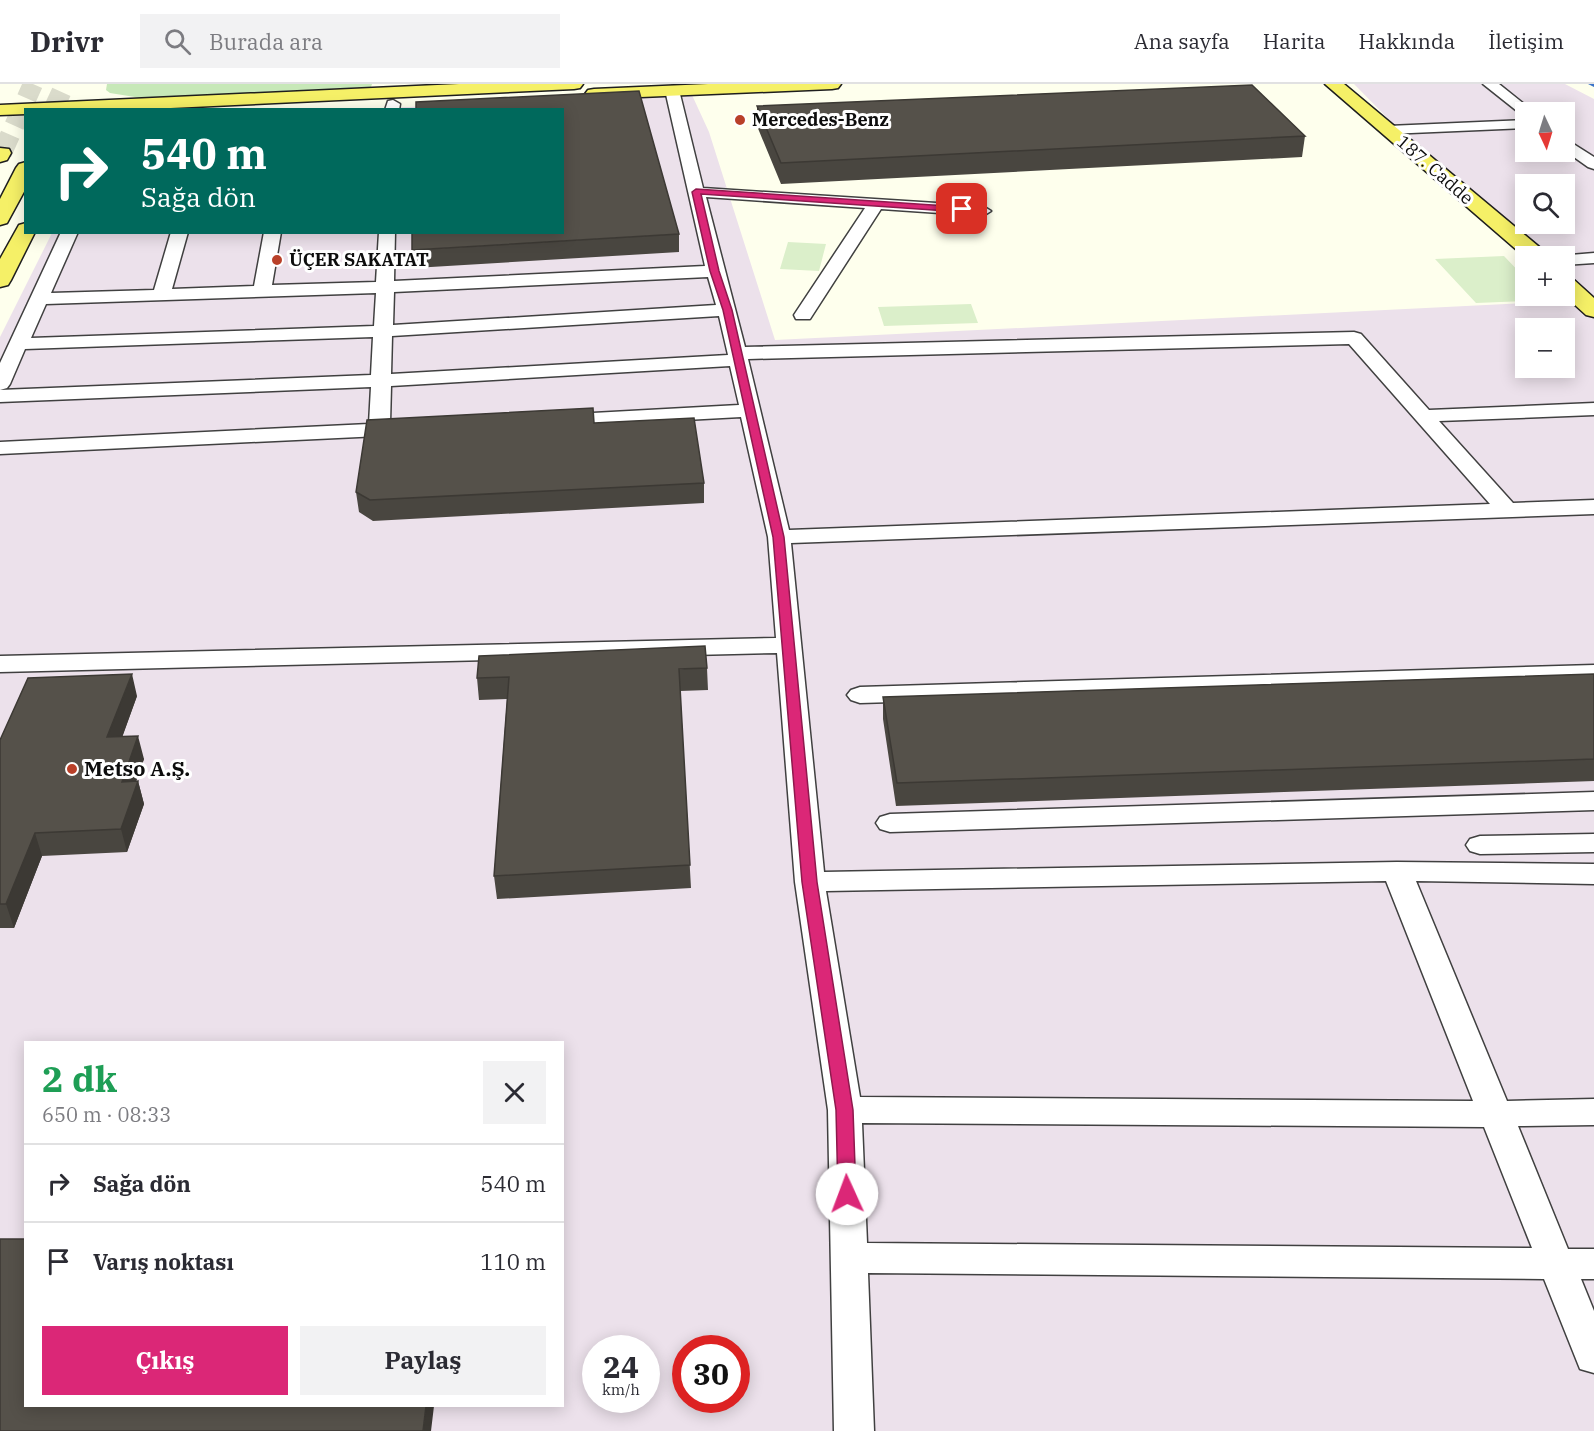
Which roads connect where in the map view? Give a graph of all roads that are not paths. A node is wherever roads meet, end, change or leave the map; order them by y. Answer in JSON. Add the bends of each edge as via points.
{"nodes":[{"id":1,"x":574,"y":84,"type":"edge"},
{"id":2,"x":832,"y":84,"type":"edge"},
{"id":3,"x":1334,"y":84,"type":"edge"},
{"id":4,"x":1491,"y":84,"type":"edge"},
{"id":5,"x":672,"y":90,"type":"junction"},
{"id":6,"x":87,"y":98,"type":"edge"},
{"id":7,"x":1,"y":100,"type":"edge"},
{"id":8,"x":1515,"y":103,"type":"edge"},
{"id":9,"x":392,"y":107,"type":"edge"},
{"id":10,"x":355,"y":108,"type":"edge"},
{"id":11,"x":24,"y":122,"type":"edge"},
{"id":12,"x":0,"y":123,"type":"edge"},
{"id":13,"x":1515,"y":124,"type":"edge"},
{"id":14,"x":1388,"y":130,"type":"junction"},
{"id":15,"x":1575,"y":150,"type":"edge"},
{"id":16,"x":1594,"y":164,"type":"edge"},
{"id":17,"x":24,"y":172,"type":"edge"},
{"id":18,"x":696,"y":192,"type":"junction"},
{"id":19,"x":877,"y":203,"type":"junction"},
{"id":20,"x":983,"y":211,"type":"dead end"},
{"id":21,"x":0,"y":219,"type":"edge"},
{"id":22,"x":24,"y":233,"type":"edge"},
{"id":23,"x":69,"y":234,"type":"edge"},
{"id":24,"x":179,"y":234,"type":"edge"},
{"id":25,"x":273,"y":234,"type":"edge"},
{"id":26,"x":387,"y":234,"type":"edge"},
{"id":27,"x":1524,"y":246,"type":"edge"},
{"id":28,"x":1594,"y":258,"type":"edge"},
{"id":29,"x":1575,"y":259,"type":"edge"},
{"id":30,"x":715,"y":271,"type":"junction"},
{"id":31,"x":0,"y":280,"type":"edge"},
{"id":32,"x":384,"y":287,"type":"junction"},
{"id":33,"x":262,"y":291,"type":"junction"},
{"id":34,"x":1575,"y":293,"type":"edge"},
{"id":35,"x":161,"y":295,"type":"junction"},
{"id":36,"x":39,"y":299,"type":"junction"},
{"id":37,"x":727,"y":310,"type":"junction"},
{"id":38,"x":1594,"y":310,"type":"edge"},
{"id":39,"x":804,"y":315,"type":"dead end"},
{"id":40,"x":383,"y":331,"type":"junction"},
{"id":41,"x":19,"y":344,"type":"junction"},
{"id":42,"x":738,"y":357,"type":"junction"},
{"id":43,"x":381,"y":381,"type":"junction"},
{"id":44,"x":0,"y":384,"type":"edge"},
{"id":45,"x":0,"y":396,"type":"edge"},
{"id":46,"x":1594,"y":409,"type":"edge"},
{"id":47,"x":750,"y":410,"type":"junction"},
{"id":48,"x":1424,"y":416,"type":"junction"},
{"id":49,"x":534,"y":422,"type":"edge"},
{"id":50,"x":427,"y":428,"type":"edge"},
{"id":51,"x":379,"y":431,"type":"junction"},
{"id":52,"x":0,"y":448,"type":"edge"},
{"id":53,"x":1594,"y":507,"type":"edge"},
{"id":54,"x":1507,"y":510,"type":"junction"},
{"id":55,"x":779,"y":537,"type":"junction"},
{"id":56,"x":788,"y":645,"type":"junction"},
{"id":57,"x":0,"y":664,"type":"edge"},
{"id":58,"x":1594,"y":673,"type":"edge"},
{"id":59,"x":860,"y":695,"type":"dead end"},
{"id":60,"x":1594,"y":801,"type":"edge"},
{"id":61,"x":1458,"y":806,"type":"junction"},
{"id":62,"x":890,"y":823,"type":"dead end"},
{"id":63,"x":1594,"y":843,"type":"edge"},
{"id":64,"x":1480,"y":844,"type":"junction"},
{"id":65,"x":1397,"y":871,"type":"junction"},
{"id":66,"x":1496,"y":872,"type":"junction"},
{"id":67,"x":1594,"y":874,"type":"edge"},
{"id":68,"x":810,"y":882,"type":"junction"},
{"id":69,"x":845,"y":1110,"type":"junction"},
{"id":70,"x":1594,"y":1113,"type":"edge"},
{"id":71,"x":1496,"y":1114,"type":"junction"},
{"id":72,"x":849,"y":1258,"type":"junction"},
{"id":73,"x":1556,"y":1264,"type":"junction"},
{"id":74,"x":1594,"y":1264,"type":"edge"},
{"id":75,"x":1594,"y":1357,"type":"edge"},
{"id":76,"x":854,"y":1431,"type":"edge"}],
"edges":[{"from":1,"to":6,"type":"main road"},
{"from":2,"to":5,"type":"main road"},
{"from":3,"to":14,"type":"main road","name":"187. Cadde"},
{"from":4,"to":8,"type":"street"},
{"from":5,"to":9,"type":"main road"},
{"from":5,"to":18,"type":"street"},
{"from":6,"to":7,"type":"main road"},
{"from":9,"to":10,"type":"main road"},
{"from":11,"to":12,"type":"main road"},
{"from":13,"to":14,"type":"street"},
{"from":14,"to":27,"type":"main road","name":"187. Cadde"},
{"from":15,"to":16,"type":"street"},
{"from":17,"to":21,"type":"main road"},
{"from":18,"to":19,"type":"street"},
{"from":18,"to":30,"type":"street"},
{"from":19,"to":20,"type":"street"},
{"from":19,"to":39,"type":"street"},
{"from":22,"to":31,"type":"main road"},
{"from":23,"to":36,"type":"street"},
{"from":24,"to":35,"type":"street"},
{"from":25,"to":33,"type":"street"},
{"from":26,"to":32,"type":"street"},
{"from":28,"to":29,"type":"street"},
{"from":30,"to":32,"type":"street"},
{"from":30,"to":37,"type":"street"},
{"from":32,"to":33,"type":"street"},
{"from":32,"to":40,"type":"street"},
{"from":33,"to":35,"type":"street"},
{"from":34,"to":38,"type":"main road"},
{"from":35,"to":36,"type":"street"},
{"from":36,"to":41,"type":"street"},
{"from":37,"to":40,"type":"street"},
{"from":37,"to":42,"type":"street"},
{"from":40,"to":41,"type":"street"},
{"from":40,"to":43,"type":"street"},
{"from":41,"to":44,"type":"street"},
{"from":42,"to":43,"type":"street"},
{"from":42,"to":47,"type":"street"},
{"from":42,"to":48,"type":"street","via":[[1354,338]]},
{"from":43,"to":45,"type":"street"},
{"from":43,"to":51,"type":"street"},
{"from":46,"to":48,"type":"street"},
{"from":47,"to":49,"type":"street"},
{"from":47,"to":55,"type":"street"},
{"from":48,"to":54,"type":"street"},
{"from":50,"to":51,"type":"street"},
{"from":51,"to":52,"type":"street"},
{"from":53,"to":54,"type":"street"},
{"from":54,"to":55,"type":"street"},
{"from":55,"to":56,"type":"street"},
{"from":56,"to":57,"type":"street"},
{"from":56,"to":68,"type":"street"},
{"from":58,"to":59,"type":"street"},
{"from":60,"to":61,"type":"street"},
{"from":61,"to":62,"type":"street"},
{"from":61,"to":64,"type":"street"},
{"from":63,"to":64,"type":"street"},
{"from":64,"to":66,"type":"street"},
{"from":65,"to":66,"type":"street"},
{"from":65,"to":68,"type":"street"},
{"from":65,"to":71,"type":"street"},
{"from":66,"to":67,"type":"street"},
{"from":68,"to":69,"type":"street"},
{"from":69,"to":71,"type":"street"},
{"from":69,"to":72,"type":"street"},
{"from":70,"to":71,"type":"street"},
{"from":71,"to":73,"type":"street"},
{"from":72,"to":73,"type":"street"},
{"from":72,"to":76,"type":"street"},
{"from":73,"to":74,"type":"street"},
{"from":73,"to":75,"type":"street"}]}
